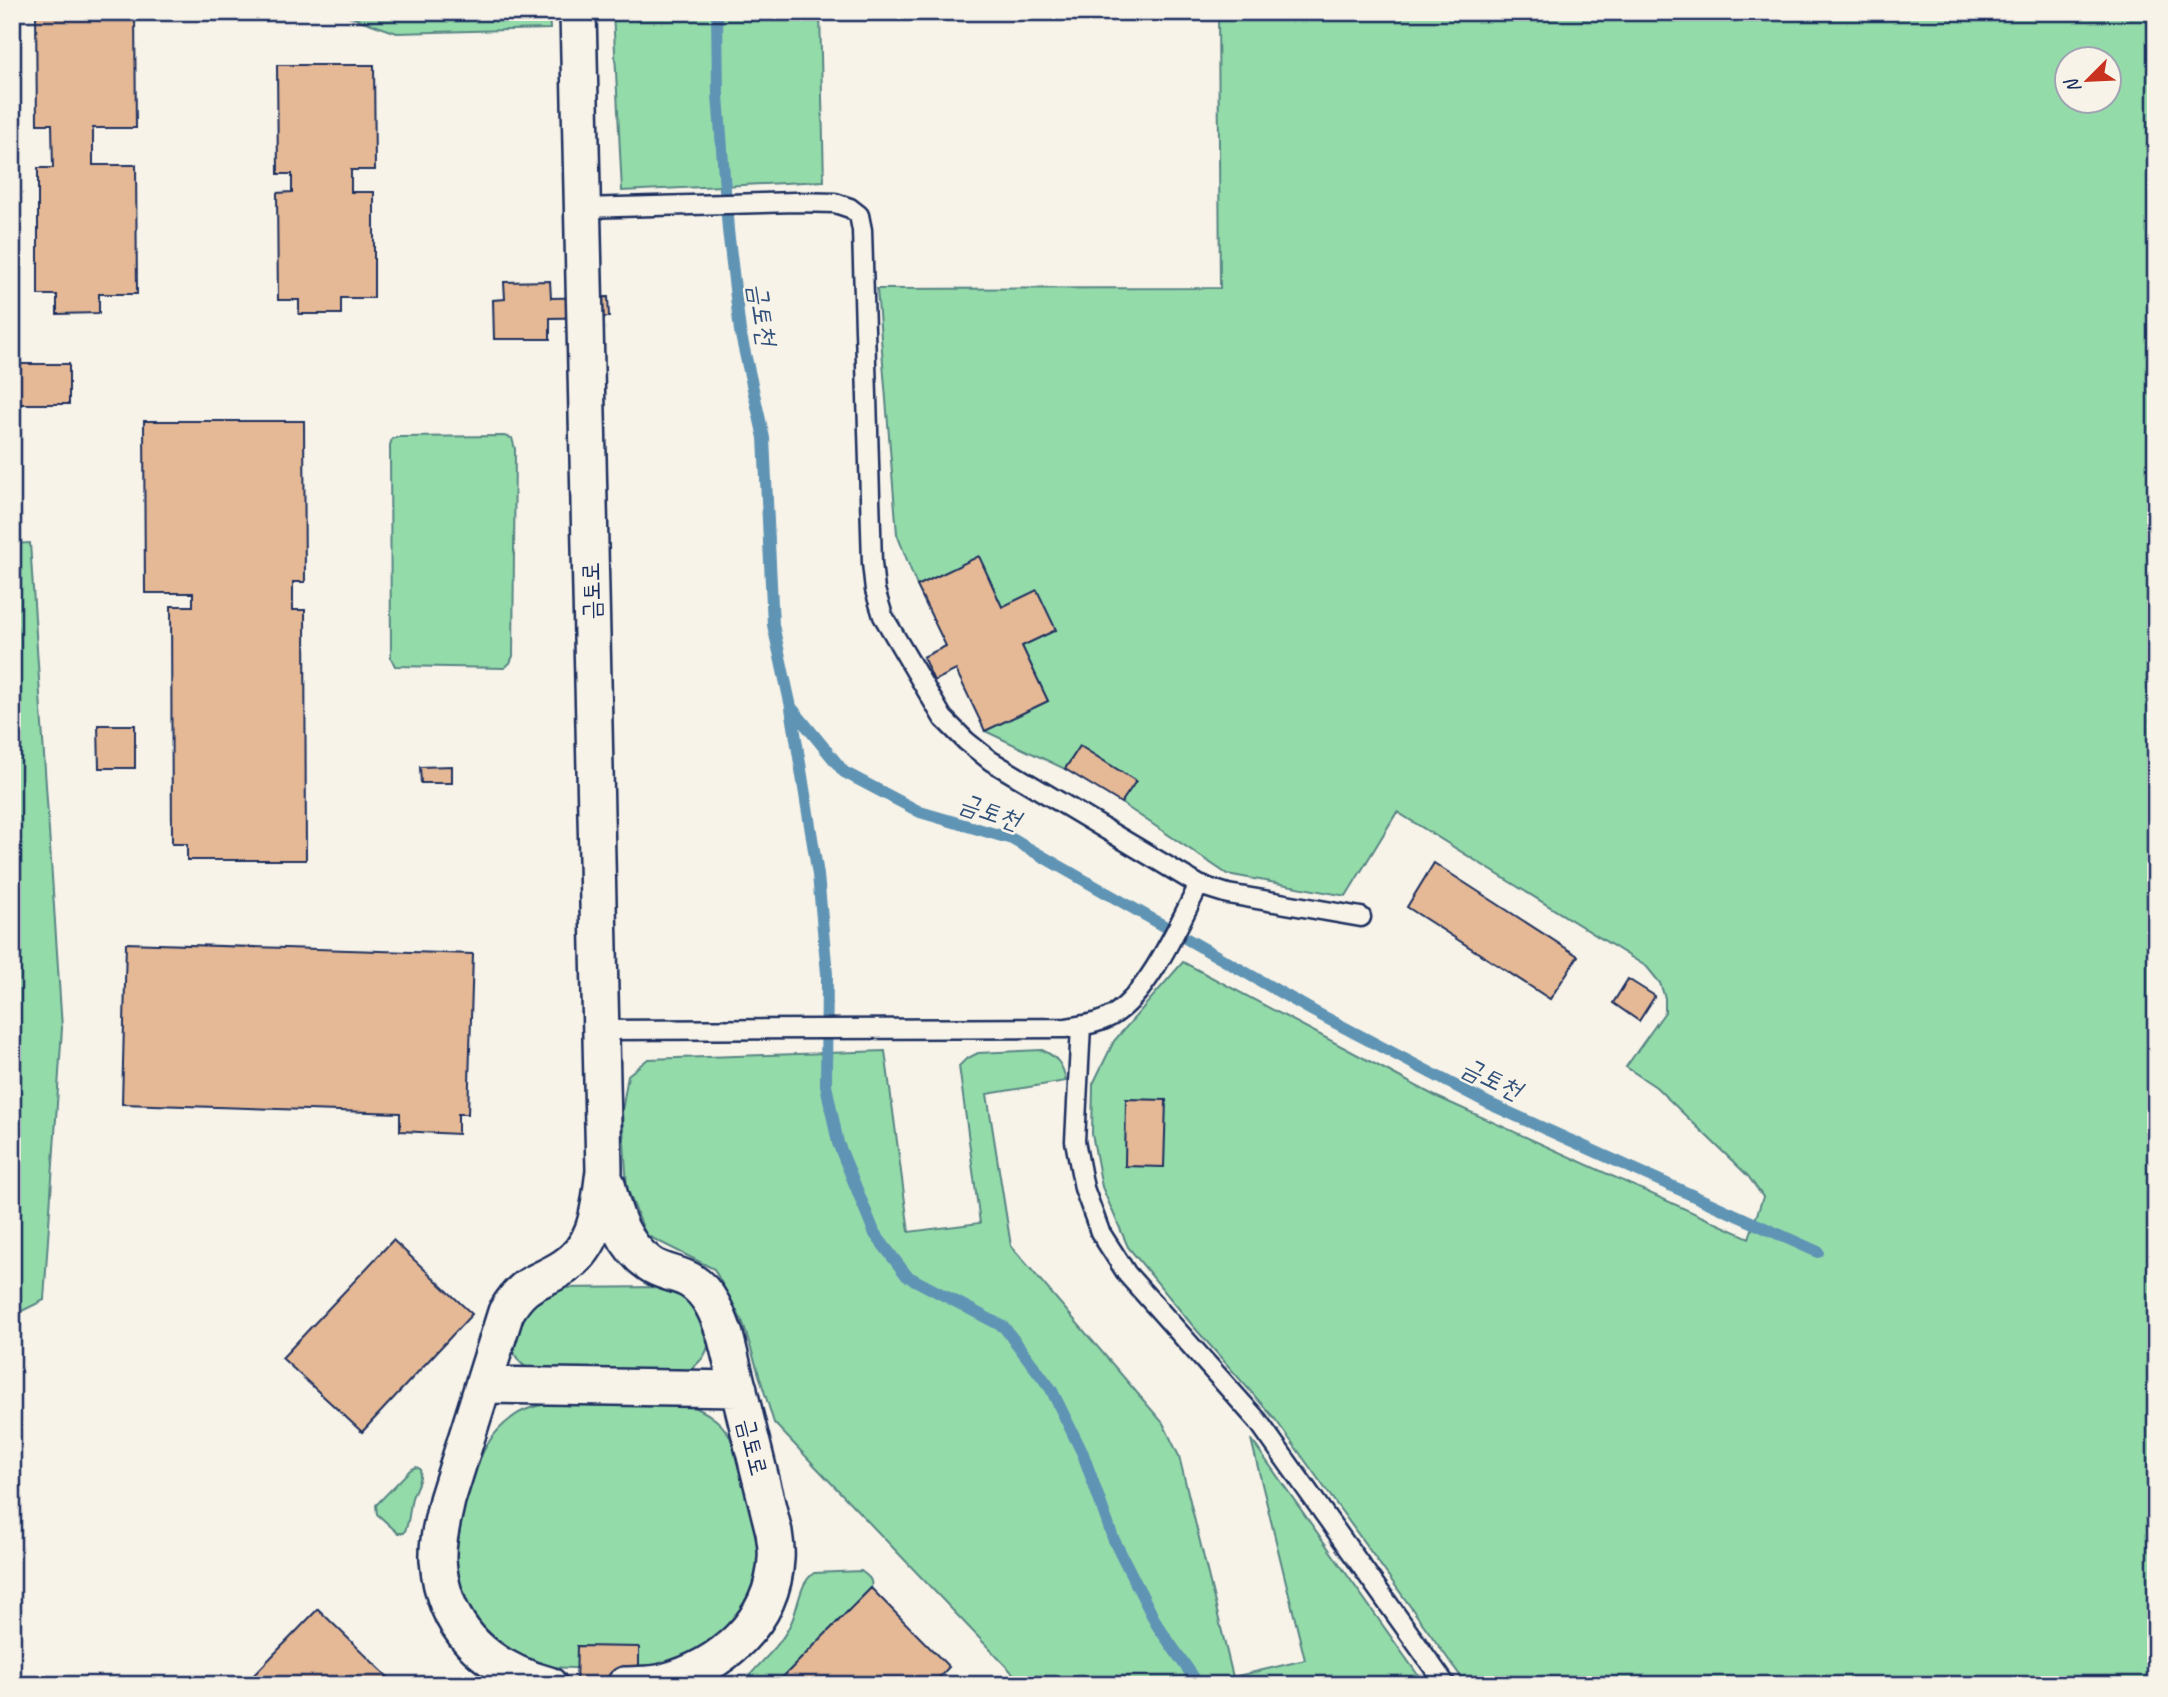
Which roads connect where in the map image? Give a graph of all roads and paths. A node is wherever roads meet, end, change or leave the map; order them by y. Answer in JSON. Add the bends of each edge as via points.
{"nodes":[{"id":1,"x":578,"y":12,"type":"edge"},
{"id":2,"x":599,"y":208,"type":"junction"},
{"id":3,"x":1199,"y":885,"type":"junction"},
{"id":4,"x":1361,"y":917,"type":"dead end"},
{"id":5,"x":1081,"y":1026,"type":"junction"},
{"id":6,"x":601,"y":1030,"type":"junction"},
{"id":7,"x":604,"y":1171,"type":"junction"},
{"id":8,"x":483,"y":1385,"type":"junction"},
{"id":9,"x":739,"y":1389,"type":"junction"},
{"id":10,"x":549,"y":1685,"type":"edge"},
{"id":11,"x":625,"y":1685,"type":"edge"},
{"id":12,"x":1446,"y":1685,"type":"edge"}],
"edges":[{"from":1,"to":2,"type":"street","name":"금토로"},
{"from":2,"to":3,"type":"lane","via":[[795,201],[835,203],[859,215],[872,563],[883,616],[943,718],[966,741],[991,761]]},
{"from":2,"to":6,"type":"street","name":"금토로"},
{"from":3,"to":4,"type":"lane"},
{"from":3,"to":5,"type":"lane","via":[[1146,981],[1113,1016]]},
{"from":5,"to":6,"type":"lane"},
{"from":5,"to":12,"type":"lane","via":[[1075,1141],[1084,1188],[1100,1231],[1127,1274],[1258,1421]]},
{"from":6,"to":7,"type":"street","name":"금토로"},
{"from":7,"to":8,"type":"street","name":"금토로","via":[[596,1224],[587,1243],[577,1257],[534,1281],[513,1300]]},
{"from":7,"to":9,"type":"street","name":"금토로","via":[[625,1239],[649,1264],[690,1281],[716,1309]]},
{"from":8,"to":9,"type":"street"},
{"from":8,"to":10,"type":"street","name":"금토로","via":[[440,1532],[442,1585],[463,1632],[479,1651],[524,1678]]},
{"from":9,"to":11,"type":"street","name":"금토로","via":[[774,1532],[777,1557],[768,1594],[747,1632],[710,1663],[660,1683]]}]}
